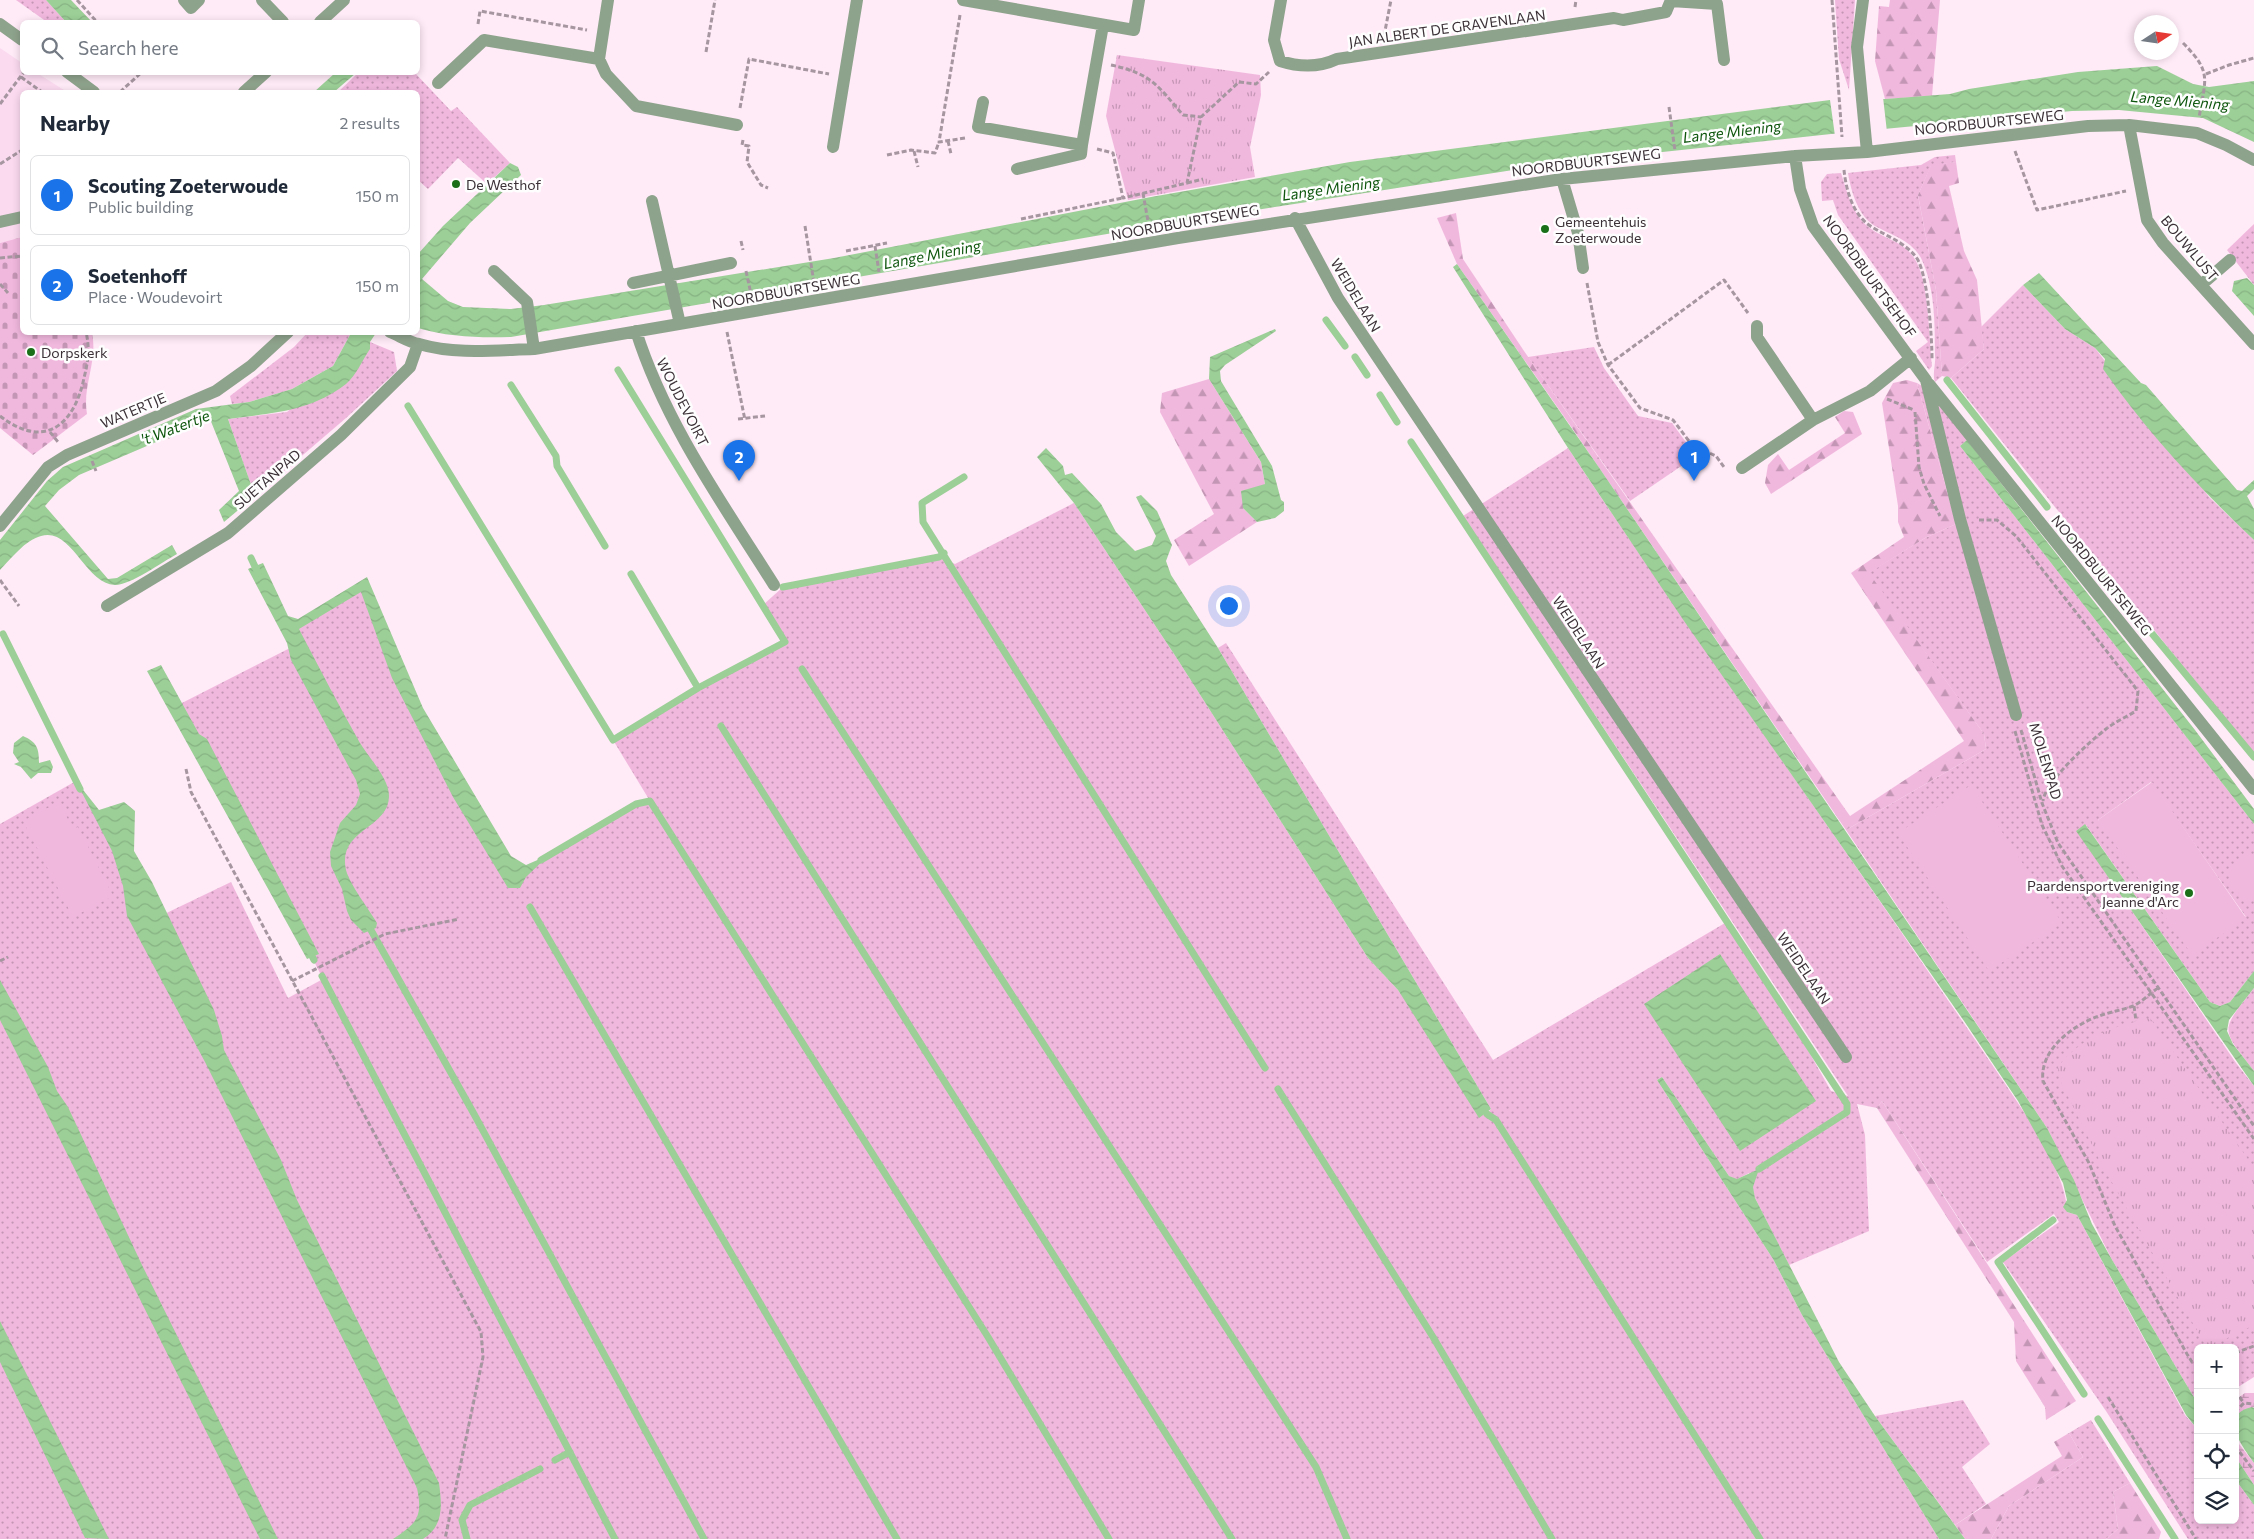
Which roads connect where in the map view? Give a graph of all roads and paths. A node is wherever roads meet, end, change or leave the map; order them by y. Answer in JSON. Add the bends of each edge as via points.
{"nodes":[{"id":1,"x":77,"y":0,"type":"edge"},
{"id":2,"x":184,"y":0,"type":"edge"},
{"id":3,"x":200,"y":0,"type":"edge"},
{"id":4,"x":262,"y":0,"type":"edge"},
{"id":5,"x":344,"y":0,"type":"edge"},
{"id":6,"x":608,"y":0,"type":"edge"},
{"id":7,"x":716,"y":0,"type":"edge"},
{"id":8,"x":857,"y":0,"type":"edge"},
{"id":9,"x":1139,"y":0,"type":"edge"},
{"id":10,"x":1280,"y":0,"type":"edge"},
{"id":11,"x":1392,"y":0,"type":"edge"},
{"id":12,"x":1832,"y":0,"type":"edge"},
{"id":13,"x":1862,"y":0,"type":"edge"},
{"id":14,"x":1671,"y":1,"type":"edge"},
{"id":15,"x":962,"y":5,"type":"edge"},
{"id":16,"x":95,"y":20,"type":"edge"},
{"id":17,"x":281,"y":20,"type":"edge"},
{"id":18,"x":322,"y":20,"type":"edge"},
{"id":19,"x":0,"y":24,"type":"edge"},
{"id":20,"x":1103,"y":25,"type":"junction"},
{"id":21,"x":603,"y":33,"type":"junction"},
{"id":22,"x":20,"y":39,"type":"edge"},
{"id":23,"x":484,"y":40,"type":"junction"},
{"id":24,"x":2183,"y":43,"type":"dead end"},
{"id":25,"x":706,"y":52,"type":"dead end"},
{"id":26,"x":1381,"y":53,"type":"junction"},
{"id":27,"x":2254,"y":58,"type":"edge"},
{"id":28,"x":598,"y":59,"type":"junction"},
{"id":29,"x":1724,"y":60,"type":"dead end"},
{"id":30,"x":1096,"y":62,"type":"junction"},
{"id":31,"x":1280,"y":62,"type":"junction"},
{"id":32,"x":2206,"y":74,"type":"junction"},
{"id":33,"x":71,"y":75,"type":"edge"},
{"id":34,"x":139,"y":75,"type":"edge"},
{"id":35,"x":263,"y":75,"type":"edge"},
{"id":36,"x":844,"y":76,"type":"junction"},
{"id":37,"x":20,"y":77,"type":"joint"},
{"id":38,"x":438,"y":83,"type":"dead end"},
{"id":39,"x":39,"y":90,"type":"edge"},
{"id":40,"x":91,"y":90,"type":"edge"},
{"id":41,"x":122,"y":90,"type":"edge"},
{"id":42,"x":246,"y":90,"type":"edge"},
{"id":43,"x":983,"y":102,"type":"dead end"},
{"id":44,"x":0,"y":104,"type":"edge"},
{"id":45,"x":1669,"y":106,"type":"dead end"},
{"id":46,"x":1201,"y":117,"type":"junction"},
{"id":47,"x":2199,"y":119,"type":"dead end"},
{"id":48,"x":2129,"y":125,"type":"junction"},
{"id":49,"x":978,"y":127,"type":"junction"},
{"id":50,"x":740,"y":131,"type":"junction"},
{"id":51,"x":2009,"y":135,"type":"junction"},
{"id":52,"x":948,"y":140,"type":"junction"},
{"id":53,"x":939,"y":142,"type":"junction"},
{"id":54,"x":1843,"y":143,"type":"dead end"},
{"id":55,"x":1082,"y":145,"type":"junction"},
{"id":56,"x":1866,"y":146,"type":"junction"},
{"id":57,"x":833,"y":147,"type":"dead end"},
{"id":58,"x":20,"y":151,"type":"edge"},
{"id":59,"x":914,"y":151,"type":"junction"},
{"id":60,"x":951,"y":154,"type":"dead end"},
{"id":61,"x":887,"y":155,"type":"dead end"},
{"id":62,"x":1795,"y":156,"type":"junction"},
{"id":63,"x":1676,"y":159,"type":"dead end"},
{"id":64,"x":2254,"y":160,"type":"edge"},
{"id":65,"x":0,"y":164,"type":"edge"},
{"id":66,"x":918,"y":167,"type":"dead end"},
{"id":67,"x":1017,"y":169,"type":"dead end"},
{"id":68,"x":1203,"y":179,"type":"dead end"},
{"id":69,"x":1562,"y":179,"type":"junction"},
{"id":70,"x":1187,"y":183,"type":"junction"},
{"id":71,"x":768,"y":188,"type":"dead end"},
{"id":72,"x":2141,"y":188,"type":"junction"},
{"id":73,"x":1143,"y":195,"type":"junction"},
{"id":74,"x":1123,"y":198,"type":"junction"},
{"id":75,"x":652,"y":202,"type":"dead end"},
{"id":76,"x":20,"y":217,"type":"edge"},
{"id":77,"x":1021,"y":218,"type":"dead end"},
{"id":78,"x":1295,"y":218,"type":"junction"},
{"id":79,"x":0,"y":222,"type":"edge"},
{"id":80,"x":805,"y":226,"type":"dead end"},
{"id":81,"x":1150,"y":234,"type":"dead end"},
{"id":82,"x":887,"y":243,"type":"dead end"},
{"id":83,"x":875,"y":247,"type":"junction"},
{"id":84,"x":846,"y":251,"type":"dead end"},
{"id":85,"x":20,"y":256,"type":"edge"},
{"id":86,"x":0,"y":258,"type":"edge"},
{"id":87,"x":2230,"y":260,"type":"dead end"},
{"id":88,"x":731,"y":263,"type":"dead end"},
{"id":89,"x":1583,"y":268,"type":"joint"},
{"id":90,"x":494,"y":271,"type":"dead end"},
{"id":91,"x":746,"y":271,"type":"dead end"},
{"id":92,"x":671,"y":279,"type":"junction"},
{"id":93,"x":880,"y":279,"type":"dead end"},
{"id":94,"x":633,"y":283,"type":"dead end"},
{"id":95,"x":0,"y":284,"type":"edge"},
{"id":96,"x":2201,"y":285,"type":"junction"},
{"id":97,"x":814,"y":289,"type":"dead end"},
{"id":98,"x":8,"y":293,"type":"dead end"},
{"id":99,"x":751,"y":296,"type":"dead end"},
{"id":100,"x":724,"y":317,"type":"junction"},
{"id":101,"x":679,"y":319,"type":"junction"},
{"id":102,"x":1757,"y":326,"type":"joint"},
{"id":103,"x":636,"y":331,"type":"junction"},
{"id":104,"x":86,"y":335,"type":"edge"},
{"id":105,"x":285,"y":335,"type":"edge"},
{"id":106,"x":397,"y":335,"type":"edge"},
{"id":107,"x":418,"y":344,"type":"junction"},
{"id":108,"x":534,"y":344,"type":"junction"},
{"id":109,"x":2254,"y":344,"type":"edge"},
{"id":110,"x":1910,"y":358,"type":"junction"},
{"id":111,"x":1608,"y":365,"type":"junction"},
{"id":112,"x":734,"y":367,"type":"junction"},
{"id":113,"x":728,"y":368,"type":"dead end"},
{"id":114,"x":1926,"y":380,"type":"junction"},
{"id":115,"x":1870,"y":391,"type":"junction"},
{"id":116,"x":1914,"y":410,"type":"dead end"},
{"id":117,"x":0,"y":416,"type":"edge"},
{"id":118,"x":765,"y":416,"type":"dead end"},
{"id":119,"x":738,"y":419,"type":"dead end"},
{"id":120,"x":745,"y":420,"type":"junction"},
{"id":121,"x":1813,"y":420,"type":"junction"},
{"id":122,"x":1742,"y":468,"type":"joint"},
{"id":123,"x":1960,"y":519,"type":"junction"},
{"id":124,"x":0,"y":526,"type":"edge"},
{"id":125,"x":0,"y":580,"type":"edge"},
{"id":126,"x":774,"y":585,"type":"dead end"},
{"id":127,"x":20,"y":606,"type":"dead end"},
{"id":128,"x":107,"y":606,"type":"dead end"},
{"id":129,"x":2014,"y":720,"type":"junction"},
{"id":130,"x":186,"y":769,"type":"dead end"},
{"id":131,"x":2254,"y":789,"type":"edge"},
{"id":132,"x":2042,"y":803,"type":"junction"},
{"id":133,"x":459,"y":919,"type":"dead end"},
{"id":134,"x":8,"y":957,"type":"dead end"},
{"id":135,"x":0,"y":961,"type":"edge"},
{"id":136,"x":292,"y":981,"type":"junction"},
{"id":137,"x":2158,"y":988,"type":"junction"},
{"id":138,"x":2151,"y":993,"type":"junction"},
{"id":139,"x":2134,"y":1006,"type":"junction"},
{"id":140,"x":2136,"y":1021,"type":"dead end"},
{"id":141,"x":1846,"y":1057,"type":"dead end"},
{"id":142,"x":2254,"y":1126,"type":"edge"},
{"id":143,"x":2254,"y":1139,"type":"edge"},
{"id":144,"x":2254,"y":1346,"type":"edge"},
{"id":145,"x":2239,"y":1352,"type":"edge"},
{"id":146,"x":2194,"y":1363,"type":"edge"},
{"id":147,"x":2108,"y":1397,"type":"dead end"},
{"id":148,"x":2239,"y":1397,"type":"edge"},
{"id":149,"x":2244,"y":1403,"type":"junction"},
{"id":150,"x":2254,"y":1404,"type":"edge"},
{"id":151,"x":2239,"y":1408,"type":"edge"},
{"id":152,"x":2239,"y":1451,"type":"edge"},
{"id":153,"x":2254,"y":1471,"type":"edge"},
{"id":154,"x":445,"y":1539,"type":"edge"},
{"id":155,"x":2196,"y":1539,"type":"edge"}],
"edges":[{"from":1,"to":16,"type":"path"},
{"from":2,"to":3,"type":"street","via":[[191,8]]},
{"from":4,"to":17,"type":"street"},
{"from":5,"to":18,"type":"street"},
{"from":6,"to":21,"type":"street"},
{"from":7,"to":25,"type":"path"},
{"from":8,"to":36,"type":"street"},
{"from":9,"to":20,"type":"street","via":[[1134,30]]},
{"from":10,"to":31,"type":"street","via":[[1274,40]]},
{"from":11,"to":26,"type":"path"},
{"from":12,"to":54,"type":"path"},
{"from":13,"to":56,"type":"street","via":[[1857,47]]},
{"from":14,"to":26,"type":"street","name":"JAN ALBERT DE GRAVENLAAN","via":[[1666,12],[1623,20],[1614,18]]},
{"from":14,"to":29,"type":"street","name":"JAN ALBERT DE GRAVENLAAN","via":[[1717,4]]},
{"from":15,"to":20,"type":"street"},
{"from":15,"to":53,"type":"path"},
{"from":19,"to":22,"type":"street"},
{"from":20,"to":30,"type":"street"},
{"from":21,"to":23,"type":"path","via":[[480,12],[476,30]]},
{"from":21,"to":28,"type":"street"},
{"from":23,"to":28,"type":"street"},
{"from":23,"to":38,"type":"street"},
{"from":24,"to":32,"type":"path","via":[[2197,57]]},
{"from":26,"to":31,"type":"street","name":"JAN ALBERT DE GRAVENLAAN","via":[[1300,67]]},
{"from":27,"to":32,"type":"path"},
{"from":28,"to":50,"type":"street","via":[[606,74],[636,106]]},
{"from":30,"to":46,"type":"path","via":[[1133,70],[1153,80],[1183,114]]},
{"from":30,"to":55,"type":"street"},
{"from":31,"to":46,"type":"path","via":[[1256,84],[1239,82]]},
{"from":32,"to":47,"type":"path"},
{"from":33,"to":40,"type":"street"},
{"from":34,"to":41,"type":"path"},
{"from":35,"to":42,"type":"street"},
{"from":36,"to":50,"type":"path","via":[[749,59]]},
{"from":36,"to":57,"type":"street"},
{"from":37,"to":39,"type":"path"},
{"from":37,"to":44,"type":"path"},
{"from":43,"to":49,"type":"street"},
{"from":45,"to":63,"type":"path"},
{"from":46,"to":70,"type":"path"},
{"from":48,"to":51,"type":"street","name":"NOORDBUURTSEWEG"},
{"from":48,"to":64,"type":"street","name":"NOORDBUURTSEWEG","via":[[2197,133]]},
{"from":48,"to":72,"type":"street","name":"BOUWLUST"},
{"from":49,"to":52,"type":"path","via":[[964,138]]},
{"from":49,"to":55,"type":"street"},
{"from":50,"to":71,"type":"path","via":[[742,145],[749,146],[747,162],[761,185]]},
{"from":51,"to":56,"type":"street","name":"NOORDBUURTSEWEG"},
{"from":51,"to":72,"type":"path","via":[[2037,210]]},
{"from":52,"to":53,"type":"path"},
{"from":52,"to":60,"type":"path"},
{"from":53,"to":59,"type":"path","via":[[935,153]]},
{"from":55,"to":67,"type":"street","via":[[1081,154]]},
{"from":55,"to":74,"type":"path","via":[[1113,153]]},
{"from":56,"to":62,"type":"street","name":"NOORDBUURTSEWEG"},
{"from":58,"to":65,"type":"path"},
{"from":59,"to":61,"type":"path"},
{"from":59,"to":66,"type":"path"},
{"from":62,"to":69,"type":"street","name":"NOORDBUURTSEWEG"},
{"from":62,"to":110,"type":"street","name":"NOORDBUURTSEHOF","via":[[1800,189],[1813,226]]},
{"from":68,"to":70,"type":"path"},
{"from":69,"to":78,"type":"street","name":"NOORDBUURTSEWEG"},
{"from":69,"to":89,"type":"street","via":[[1578,234]]},
{"from":70,"to":73,"type":"path"},
{"from":72,"to":96,"type":"street","name":"BOUWLUST","via":[[2147,220]]},
{"from":73,"to":74,"type":"path"},
{"from":73,"to":81,"type":"path"},
{"from":74,"to":77,"type":"path"},
{"from":75,"to":92,"type":"street"},
{"from":76,"to":79,"type":"street"},
{"from":78,"to":100,"type":"street","name":"NOORDBUURTSEWEG"},
{"from":78,"to":141,"type":"street","name":"WEIDELAAN","via":[[1338,298]]},
{"from":80,"to":97,"type":"path"},
{"from":82,"to":83,"type":"path"},
{"from":83,"to":84,"type":"path"},
{"from":83,"to":93,"type":"path"},
{"from":85,"to":86,"type":"path"},
{"from":87,"to":96,"type":"street"},
{"from":88,"to":92,"type":"street"},
{"from":89,"to":111,"type":"path","via":[[1598,342]]},
{"from":90,"to":108,"type":"street","via":[[527,302]]},
{"from":91,"to":99,"type":"path"},
{"from":92,"to":94,"type":"street"},
{"from":92,"to":101,"type":"street"},
{"from":95,"to":98,"type":"path"},
{"from":96,"to":109,"type":"street","name":"BOUWLUST"},
{"from":100,"to":101,"type":"street","name":"NOORDBUURTSEWEG"},
{"from":100,"to":112,"type":"path"},
{"from":101,"to":103,"type":"street","name":"NOORDBUURTSEWEG"},
{"from":102,"to":111,"type":"path","via":[[1724,280]]},
{"from":102,"to":121,"type":"street","via":[[1757,337]]},
{"from":103,"to":108,"type":"street","name":"NOORDBUURTSEWEG"},
{"from":103,"to":126,"type":"street","name":"WOUDEVOIRT","via":[[645,360],[698,464]]},
{"from":104,"to":117,"type":"path","via":[[89,356],[80,395],[61,426],[50,432],[31,431],[10,424]]},
{"from":105,"to":124,"type":"street","name":"WATERTJE","via":[[251,366],[216,390],[67,455],[48,467]]},
{"from":106,"to":107,"type":"street","name":"NOORDBUURTSEWEG"},
{"from":107,"to":108,"type":"street","name":"NOORDBUURTSEWEG","via":[[464,351]]},
{"from":107,"to":128,"type":"street","name":"SUETANPAD","via":[[410,367],[341,435],[228,533]]},
{"from":110,"to":114,"type":"street","name":"MOLENPAD"},
{"from":110,"to":115,"type":"street","name":"NOORDBUURTSEHOF"},
{"from":111,"to":122,"type":"path","via":[[1640,408],[1673,420],[1692,444],[1716,456],[1730,476]]},
{"from":112,"to":113,"type":"path"},
{"from":112,"to":120,"type":"path"},
{"from":114,"to":123,"type":"street","name":"MOLENPAD"},
{"from":114,"to":131,"type":"street","name":"NOORDBUURTSEWEG"},
{"from":115,"to":116,"type":"path"},
{"from":115,"to":121,"type":"street","name":"NOORDBUURTSEHOF"},
{"from":118,"to":120,"type":"path"},
{"from":119,"to":120,"type":"path"},
{"from":121,"to":122,"type":"street","name":"NOORDBUURTSEHOF"},
{"from":123,"to":129,"type":"street","name":"MOLENPAD"},
{"from":123,"to":132,"type":"path","via":[[1997,520],[2016,536],[2138,691],[2136,711],[2106,728],[2055,777]]},
{"from":125,"to":127,"type":"path"},
{"from":129,"to":132,"type":"path","name":"MOLENPAD"},
{"from":129,"to":138,"type":"path","via":[[2046,836],[2062,866]]},
{"from":130,"to":136,"type":"path","via":[[191,792]]},
{"from":132,"to":137,"type":"path","name":"MOLENPAD","via":[[2058,843]]},
{"from":133,"to":136,"type":"path","via":[[383,935]]},
{"from":134,"to":135,"type":"path"},
{"from":136,"to":154,"type":"path","via":[[481,1332],[483,1357]]},
{"from":137,"to":138,"type":"path"},
{"from":137,"to":142,"type":"path","name":"MOLENPAD"},
{"from":138,"to":139,"type":"path"},
{"from":138,"to":143,"type":"path"},
{"from":139,"to":140,"type":"path"},
{"from":139,"to":146,"type":"path","via":[[2097,1016],[2062,1038],[2046,1056],[2041,1068],[2043,1080],[2089,1163],[2115,1226]]},
{"from":144,"to":145,"type":"path"},
{"from":147,"to":155,"type":"path"},
{"from":148,"to":149,"type":"path"},
{"from":149,"to":150,"type":"path"},
{"from":149,"to":151,"type":"path"},
{"from":152,"to":153,"type":"path"}]}
